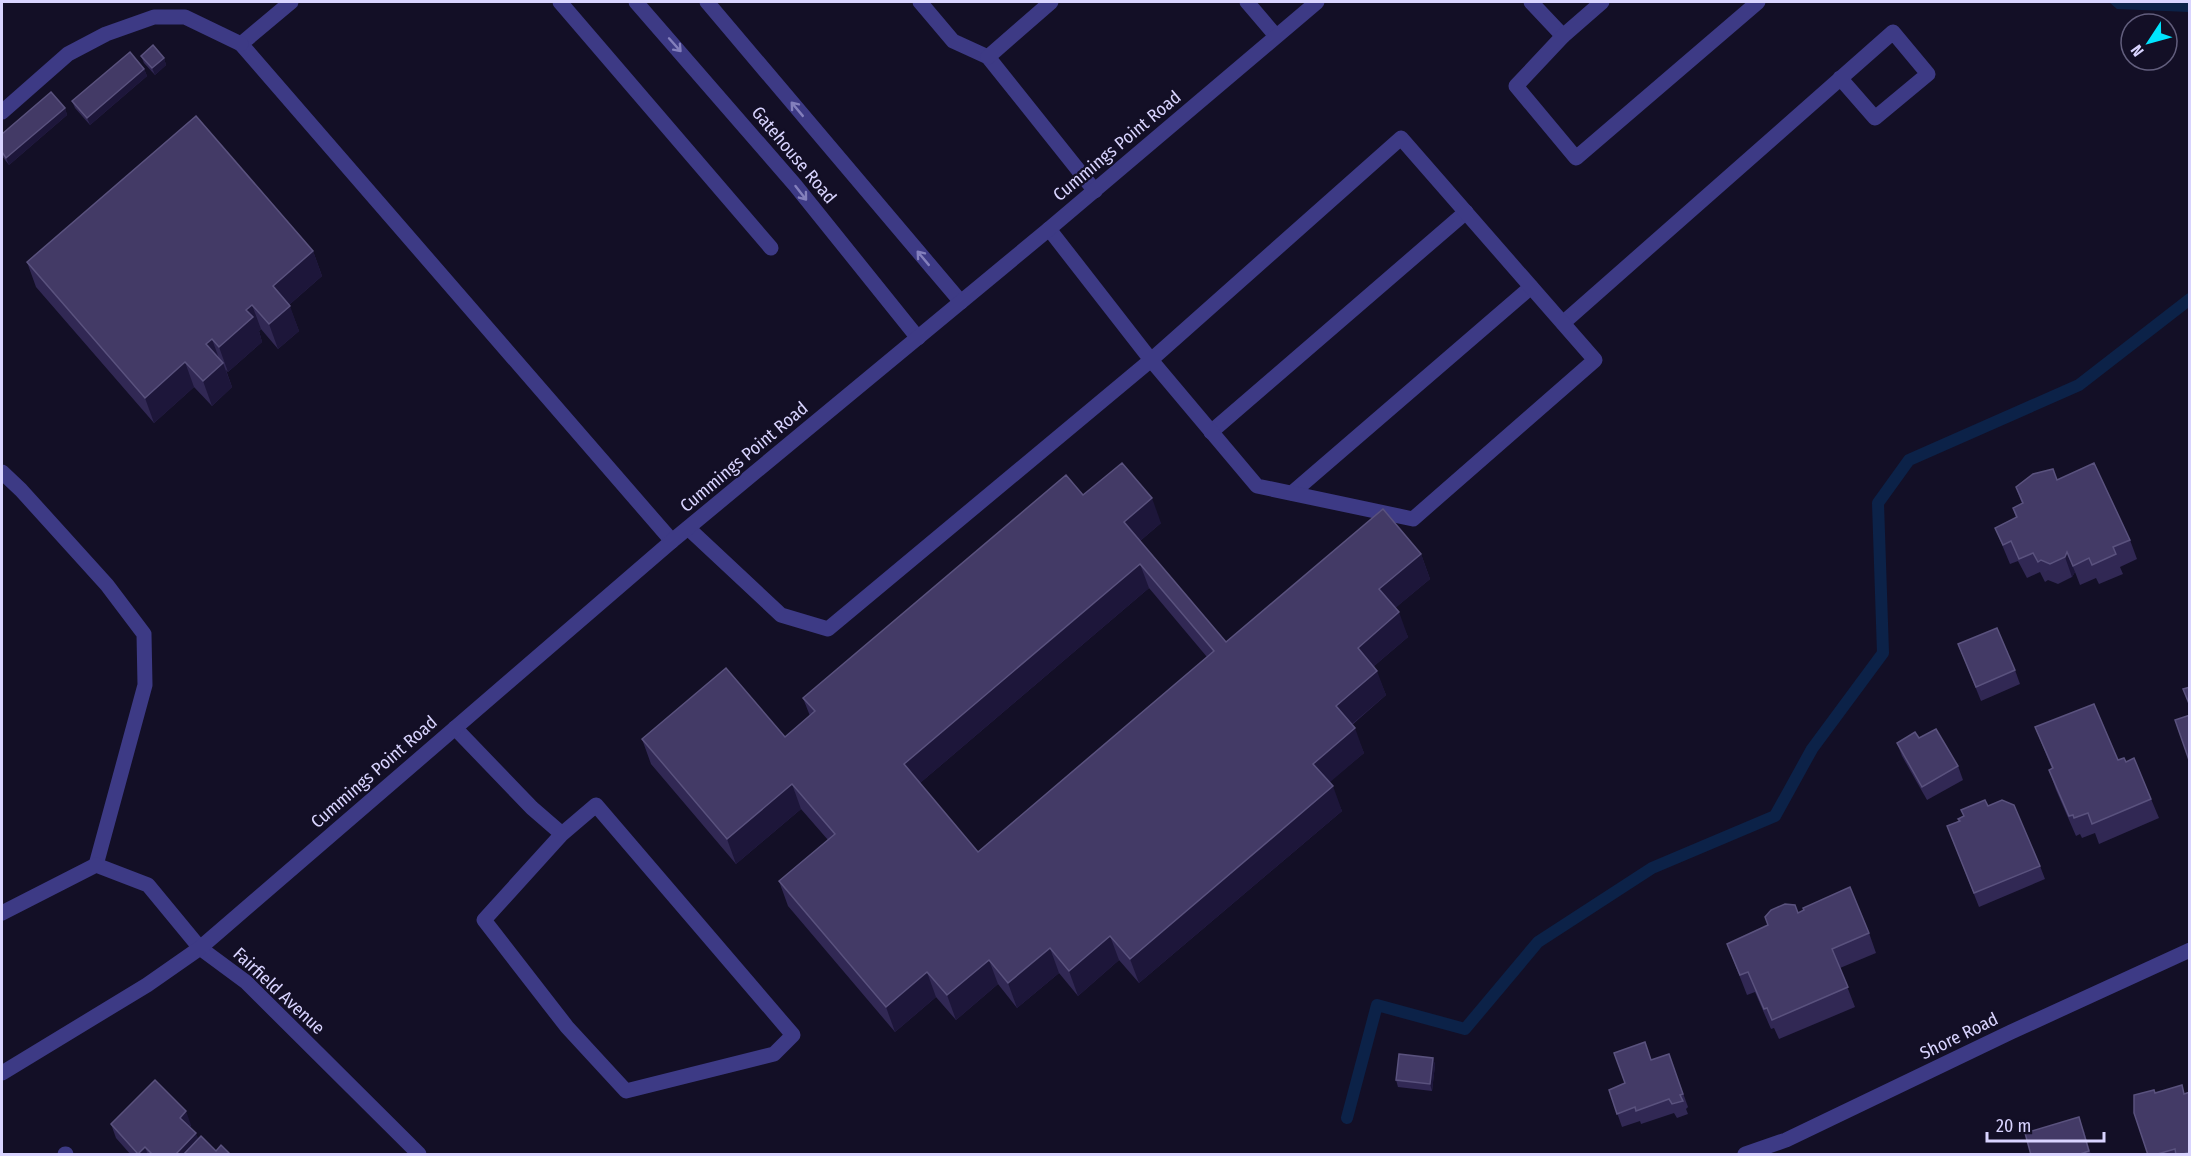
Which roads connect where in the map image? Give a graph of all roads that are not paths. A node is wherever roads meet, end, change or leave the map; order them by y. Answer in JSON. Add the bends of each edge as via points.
{"nodes":[{"id":1,"x":291,"y":2,"type":"edge"},
{"id":2,"x":560,"y":2,"type":"edge"},
{"id":3,"x":636,"y":2,"type":"edge"},
{"id":4,"x":707,"y":2,"type":"edge"},
{"id":5,"x":920,"y":2,"type":"edge"},
{"id":6,"x":1051,"y":2,"type":"edge"},
{"id":7,"x":1247,"y":2,"type":"edge"},
{"id":8,"x":1317,"y":2,"type":"edge"},
{"id":9,"x":1531,"y":2,"type":"edge"},
{"id":10,"x":1602,"y":2,"type":"edge"},
{"id":11,"x":1758,"y":2,"type":"edge"},
{"id":12,"x":1276,"y":36,"type":"junction"},
{"id":13,"x":1563,"y":36,"type":"junction"},
{"id":14,"x":241,"y":44,"type":"junction"},
{"id":15,"x":988,"y":57,"type":"junction"},
{"id":16,"x":1840,"y":78,"type":"junction"},
{"id":17,"x":2,"y":112,"type":"edge"},
{"id":18,"x":1095,"y":191,"type":"junction"},
{"id":19,"x":1466,"y":212,"type":"junction"},
{"id":20,"x":1049,"y":229,"type":"junction"},
{"id":21,"x":771,"y":248,"type":"dead end"},
{"id":22,"x":1531,"y":287,"type":"junction"},
{"id":23,"x":961,"y":302,"type":"junction"},
{"id":24,"x":1563,"y":323,"type":"junction"},
{"id":25,"x":918,"y":338,"type":"junction"},
{"id":26,"x":1151,"y":360,"type":"junction"},
{"id":27,"x":1211,"y":432,"type":"junction"},
{"id":28,"x":2,"y":472,"type":"edge"},
{"id":29,"x":1292,"y":493,"type":"junction"},
{"id":30,"x":688,"y":528,"type":"junction"},
{"id":31,"x":672,"y":541,"type":"junction"},
{"id":32,"x":455,"y":728,"type":"junction"},
{"id":33,"x":562,"y":834,"type":"junction"},
{"id":34,"x":96,"y":866,"type":"junction"},
{"id":35,"x":2,"y":913,"type":"edge"},
{"id":36,"x":201,"y":948,"type":"junction"},
{"id":37,"x":2190,"y":951,"type":"edge"},
{"id":38,"x":2,"y":1073,"type":"edge"},
{"id":39,"x":419,"y":1155,"type":"edge"},
{"id":40,"x":1745,"y":1155,"type":"edge"}],
"edges":[{"from":1,"to":14,"type":"street"},
{"from":2,"to":21,"type":"street"},
{"from":3,"to":25,"type":"street","name":"Gatehouse Road","one_way":true,"via":[[795,185]]},
{"from":23,"to":4,"type":"street","name":"Gatehouse Road","one_way":true},
{"from":5,"to":15,"type":"street","via":[[953,41]]},
{"from":6,"to":15,"type":"street"},
{"from":7,"to":12,"type":"street"},
{"from":8,"to":12,"type":"street","name":"Cummings Point Road"},
{"from":9,"to":13,"type":"street"},
{"from":10,"to":13,"type":"street"},
{"from":11,"to":13,"type":"street","via":[[1576,158],[1516,86]]},
{"from":12,"to":18,"type":"street","name":"Cummings Point Road"},
{"from":14,"to":17,"type":"street","via":[[185,17],[154,17],[105,34],[68,54]]},
{"from":14,"to":31,"type":"street"},
{"from":15,"to":18,"type":"street"},
{"from":16,"to":16,"type":"street","via":[[1893,32],[1928,74],[1875,118]]},
{"from":16,"to":24,"type":"street"},
{"from":18,"to":20,"type":"street","name":"Cummings Point Road"},
{"from":19,"to":22,"type":"street"},
{"from":19,"to":26,"type":"street","via":[[1401,138]]},
{"from":19,"to":27,"type":"street"},
{"from":20,"to":23,"type":"street","name":"Cummings Point Road"},
{"from":20,"to":26,"type":"street"},
{"from":22,"to":24,"type":"street"},
{"from":22,"to":29,"type":"street"},
{"from":23,"to":25,"type":"street","name":"Cummings Point Road"},
{"from":24,"to":29,"type":"street","via":[[1595,360],[1413,519]]},
{"from":25,"to":30,"type":"street","name":"Cummings Point Road"},
{"from":26,"to":27,"type":"street"},
{"from":26,"to":30,"type":"street","via":[[828,629],[781,615]]},
{"from":27,"to":29,"type":"street","via":[[1257,486]]},
{"from":28,"to":34,"type":"street","via":[[107,585],[144,634],[145,685]]},
{"from":30,"to":31,"type":"street","name":"Cummings Point Road"},
{"from":31,"to":32,"type":"street","name":"Cummings Point Road"},
{"from":32,"to":33,"type":"street"},
{"from":32,"to":36,"type":"street","name":"Cummings Point Road"},
{"from":33,"to":33,"type":"street","via":[[596,806],[794,1035],[774,1054],[626,1091],[567,1027],[484,920]]},
{"from":34,"to":35,"type":"street"},
{"from":34,"to":36,"type":"street","name":"Fairfield Avenue","via":[[148,885]]},
{"from":36,"to":38,"type":"street"},
{"from":36,"to":39,"type":"street","name":"Fairfield Avenue","via":[[246,982]]},
{"from":37,"to":40,"type":"street","name":"Shore Road","via":[[1786,1140]]}]}
